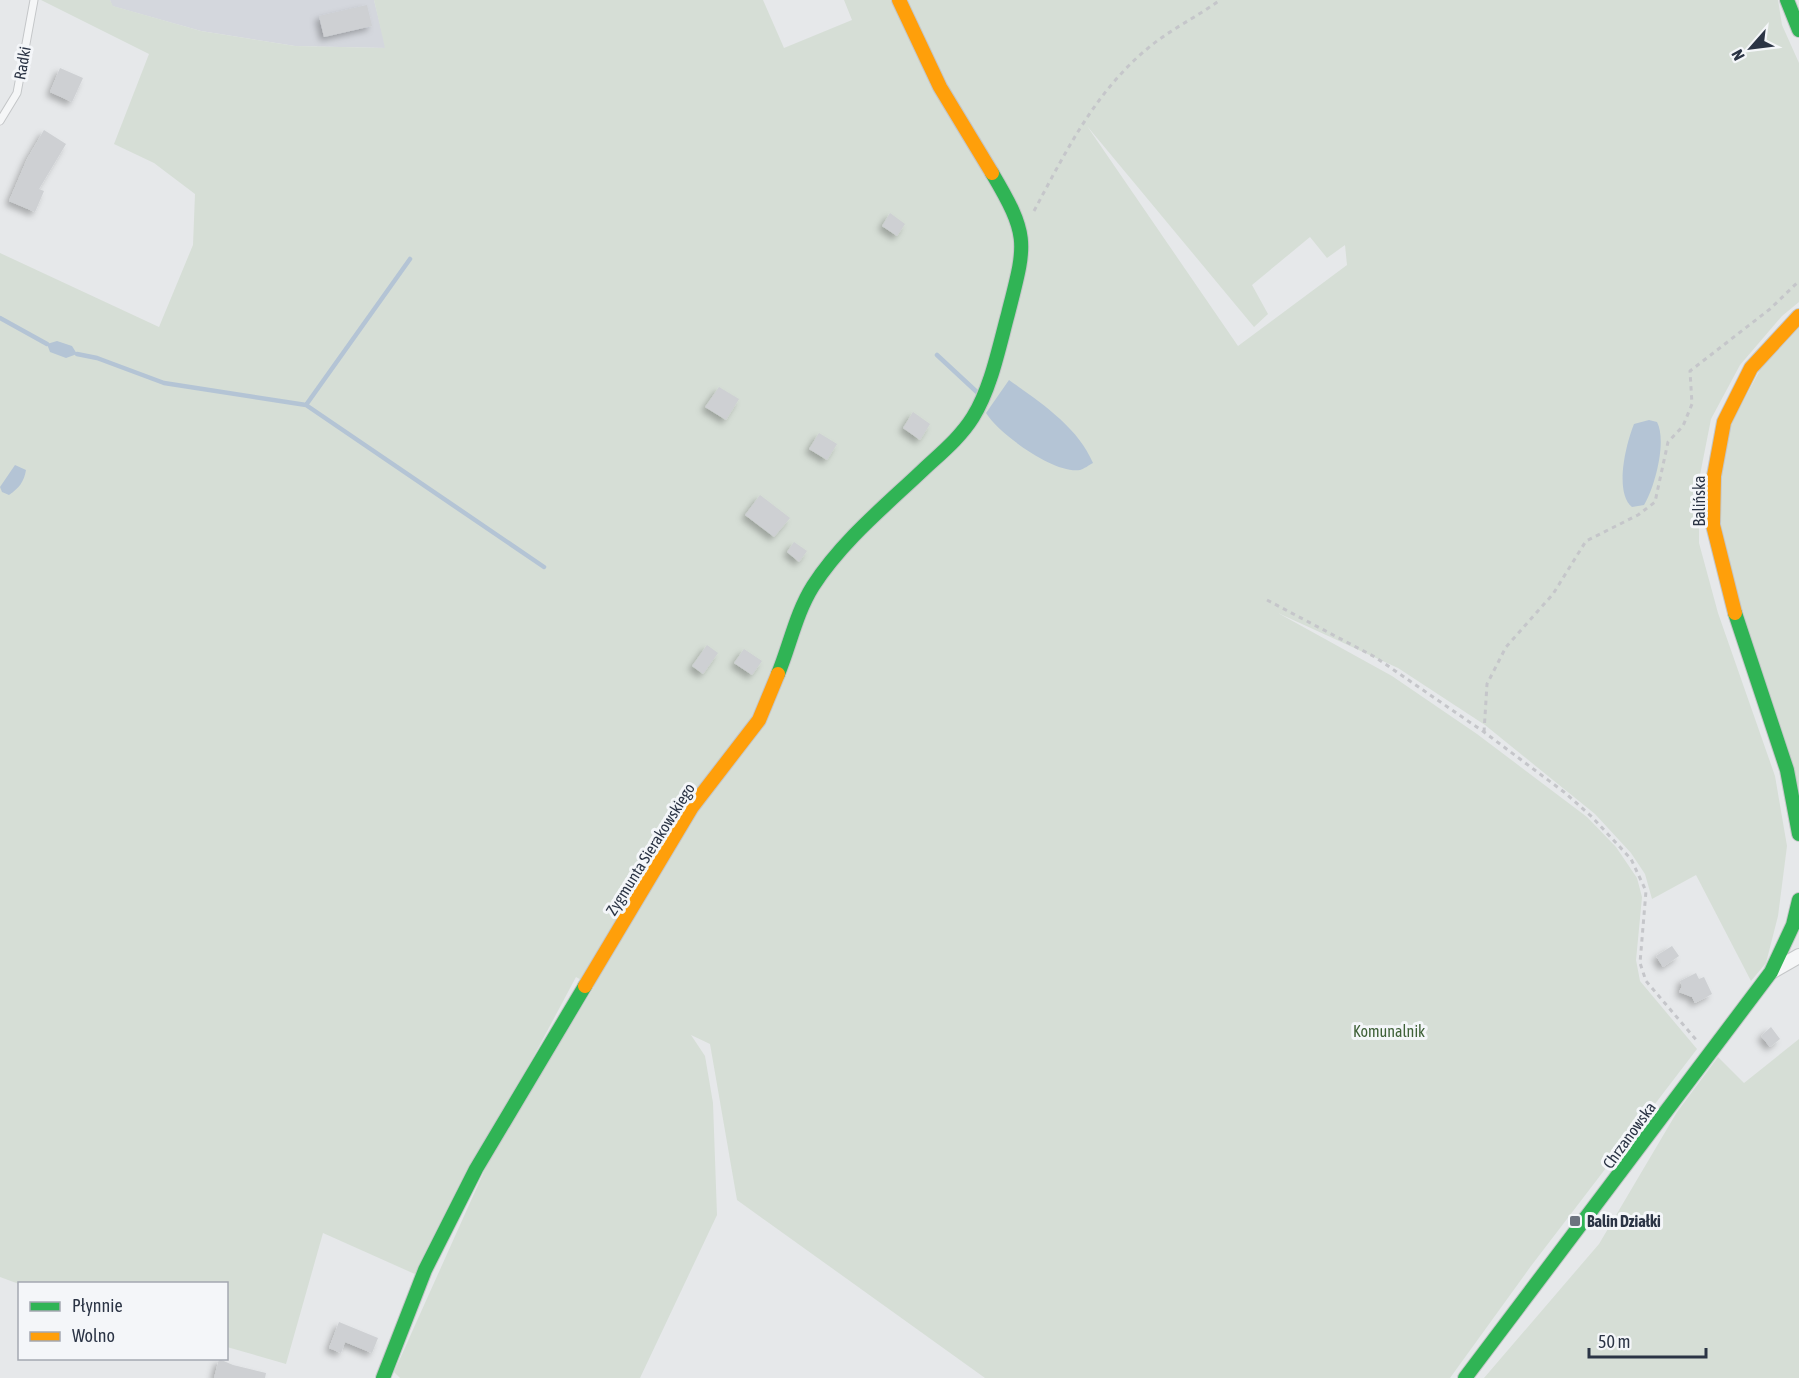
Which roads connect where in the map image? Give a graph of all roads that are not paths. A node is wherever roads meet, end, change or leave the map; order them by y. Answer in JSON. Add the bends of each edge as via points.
{"nodes":[{"id":1,"x":34,"y":0,"type":"edge"},
{"id":2,"x":899,"y":0,"type":"edge"},
{"id":3,"x":1793,"y":7,"type":"edge"},
{"id":4,"x":1799,"y":30,"type":"edge"},
{"id":5,"x":0,"y":121,"type":"edge"},
{"id":6,"x":1799,"y":316,"type":"edge"},
{"id":7,"x":1799,"y":834,"type":"edge"},
{"id":8,"x":1799,"y":900,"type":"edge"},
{"id":9,"x":1799,"y":956,"type":"edge"},
{"id":10,"x":1771,"y":972,"type":"junction"},
{"id":11,"x":383,"y":1378,"type":"edge"},
{"id":12,"x":1465,"y":1378,"type":"edge"}],
"edges":[{"from":1,"to":5,"type":"lane","name":"Radki","via":[[17,93]]},
{"from":2,"to":11,"type":"street","name":"Zygmunta Sierakowskiego","via":[[940,87],[1018,220],[1022,258],[1002,341],[973,417],[948,447],[855,534],[813,586],[759,720],[692,807],[476,1169],[425,1270]]},
{"from":3,"to":4,"type":"street"},
{"from":6,"to":7,"type":"street","name":"Balińska","via":[[1751,368],[1724,422],[1714,476],[1713,525],[1732,605],[1787,770]]},
{"from":8,"to":10,"type":"street","name":"Chrzanowska","via":[[1793,925]]},
{"from":9,"to":10,"type":"street"},
{"from":10,"to":12,"type":"street","name":"Chrzanowska"}]}
